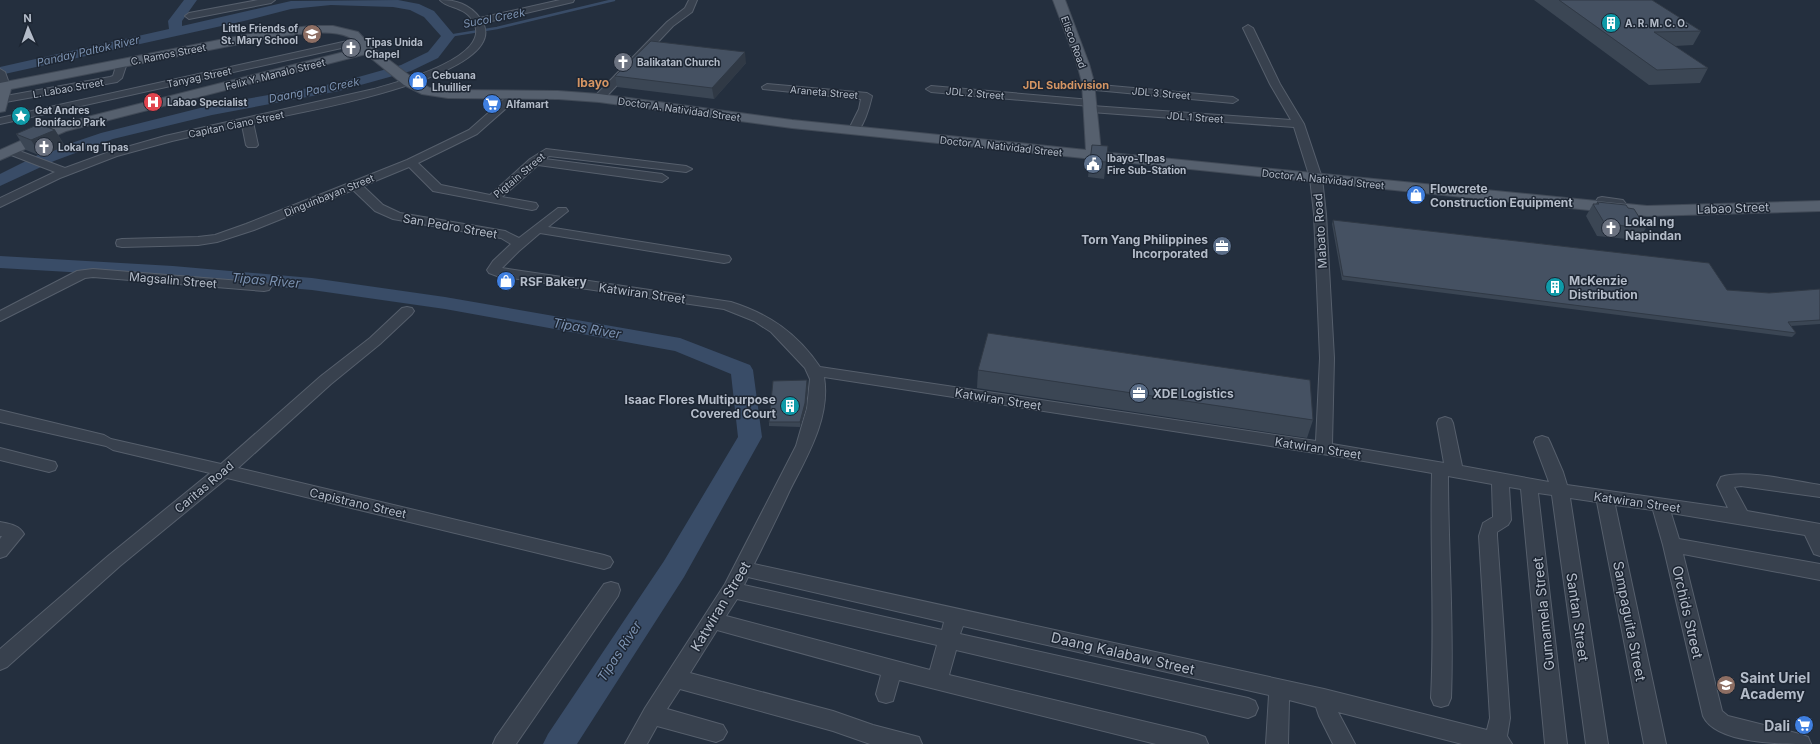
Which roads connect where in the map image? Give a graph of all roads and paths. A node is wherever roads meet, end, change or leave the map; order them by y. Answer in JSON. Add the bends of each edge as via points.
{"nodes":[{"id":1,"x":272,"y":0,"type":"edge"},
{"id":2,"x":444,"y":0,"type":"edge"},
{"id":3,"x":570,"y":0,"type":"edge"},
{"id":4,"x":693,"y":0,"type":"edge"},
{"id":5,"x":1059,"y":0,"type":"edge"},
{"id":6,"x":189,"y":16,"type":"dead end"},
{"id":7,"x":481,"y":27,"type":"junction"},
{"id":8,"x":1248,"y":28,"type":"dead end"},
{"id":9,"x":365,"y":46,"type":"junction"},
{"id":10,"x":122,"y":63,"type":"junction"},
{"id":11,"x":0,"y":72,"type":"edge"},
{"id":12,"x":409,"y":82,"type":"junction"},
{"id":13,"x":5,"y":86,"type":"junction"},
{"id":14,"x":1089,"y":87,"type":"junction"},
{"id":15,"x":767,"y":88,"type":"dead end"},
{"id":16,"x":931,"y":89,"type":"dead end"},
{"id":17,"x":516,"y":94,"type":"junction"},
{"id":18,"x":599,"y":98,"type":"junction"},
{"id":19,"x":1233,"y":100,"type":"dead end"},
{"id":20,"x":1,"y":103,"type":"edge"},
{"id":21,"x":1091,"y":106,"type":"junction"},
{"id":22,"x":0,"y":121,"type":"edge"},
{"id":23,"x":247,"y":122,"type":"junction"},
{"id":24,"x":1299,"y":124,"type":"junction"},
{"id":25,"x":853,"y":131,"type":"junction"},
{"id":26,"x":252,"y":145,"type":"dead end"},
{"id":27,"x":3,"y":149,"type":"edge"},
{"id":28,"x":1094,"y":156,"type":"junction"},
{"id":29,"x":534,"y":161,"type":"junction"},
{"id":30,"x":411,"y":162,"type":"junction"},
{"id":31,"x":640,"y":163,"type":"junction"},
{"id":32,"x":686,"y":169,"type":"dead end"},
{"id":33,"x":65,"y":172,"type":"junction"},
{"id":34,"x":630,"y":174,"type":"junction"},
{"id":35,"x":662,"y":178,"type":"dead end"},
{"id":36,"x":1316,"y":178,"type":"junction"},
{"id":37,"x":355,"y":185,"type":"junction"},
{"id":38,"x":492,"y":199,"type":"junction"},
{"id":39,"x":1602,"y":201,"type":"edge"},
{"id":40,"x":0,"y":203,"type":"edge"},
{"id":41,"x":532,"y":206,"type":"dead end"},
{"id":42,"x":1820,"y":206,"type":"edge"},
{"id":43,"x":1624,"y":209,"type":"junction"},
{"id":44,"x":562,"y":211,"type":"dead end"},
{"id":45,"x":1646,"y":211,"type":"joint"},
{"id":46,"x":537,"y":229,"type":"junction"},
{"id":47,"x":122,"y":243,"type":"dead end"},
{"id":48,"x":518,"y":243,"type":"junction"},
{"id":49,"x":724,"y":259,"type":"dead end"},
{"id":50,"x":494,"y":270,"type":"joint"},
{"id":51,"x":264,"y":287,"type":"dead end"},
{"id":52,"x":407,"y":311,"type":"dead end"},
{"id":53,"x":0,"y":317,"type":"edge"},
{"id":54,"x":814,"y":371,"type":"junction"},
{"id":55,"x":0,"y":416,"type":"edge"},
{"id":56,"x":1445,"y":422,"type":"dead end"},
{"id":57,"x":1542,"y":442,"type":"dead end"},
{"id":58,"x":1324,"y":449,"type":"junction"},
{"id":59,"x":0,"y":454,"type":"edge"},
{"id":60,"x":48,"y":466,"type":"dead end"},
{"id":61,"x":1447,"y":469,"type":"junction"},
{"id":62,"x":224,"y":471,"type":"junction"},
{"id":63,"x":1500,"y":479,"type":"junction"},
{"id":64,"x":1529,"y":484,"type":"junction"},
{"id":65,"x":1560,"y":490,"type":"junction"},
{"id":66,"x":1820,"y":491,"type":"edge"},
{"id":67,"x":1605,"y":497,"type":"junction"},
{"id":68,"x":1660,"y":505,"type":"junction"},
{"id":69,"x":1741,"y":517,"type":"junction"},
{"id":70,"x":0,"y":529,"type":"edge"},
{"id":71,"x":1816,"y":531,"type":"edge"},
{"id":72,"x":1672,"y":545,"type":"junction"},
{"id":73,"x":1820,"y":548,"type":"edge"},
{"id":74,"x":0,"y":551,"type":"edge"},
{"id":75,"x":604,"y":562,"type":"dead end"},
{"id":76,"x":744,"y":569,"type":"junction"},
{"id":77,"x":1820,"y":572,"type":"edge"},
{"id":78,"x":611,"y":590,"type":"dead end"},
{"id":79,"x":732,"y":590,"type":"junction"},
{"id":80,"x":956,"y":615,"type":"junction"},
{"id":81,"x":712,"y":621,"type":"junction"},
{"id":82,"x":948,"y":641,"type":"junction"},
{"id":83,"x":3,"y":654,"type":"edge"},
{"id":84,"x":894,"y":669,"type":"junction"},
{"id":85,"x":675,"y":678,"type":"junction"},
{"id":86,"x":937,"y":681,"type":"junction"},
{"id":87,"x":1279,"y":688,"type":"junction"},
{"id":88,"x":886,"y":694,"type":"dead end"},
{"id":89,"x":1324,"y":698,"type":"junction"},
{"id":90,"x":1441,"y":698,"type":"dead end"},
{"id":91,"x":1248,"y":708,"type":"dead end"},
{"id":92,"x":652,"y":715,"type":"junction"},
{"id":93,"x":716,"y":732,"type":"dead end"},
{"id":94,"x":1498,"y":743,"type":"edge"},
{"id":95,"x":504,"y":744,"type":"edge"},
{"id":96,"x":636,"y":744,"type":"edge"},
{"id":97,"x":911,"y":744,"type":"edge"},
{"id":98,"x":1197,"y":744,"type":"edge"},
{"id":99,"x":1277,"y":744,"type":"edge"},
{"id":100,"x":1344,"y":744,"type":"edge"},
{"id":101,"x":1556,"y":744,"type":"edge"},
{"id":102,"x":1597,"y":744,"type":"edge"},
{"id":103,"x":1655,"y":744,"type":"edge"},
{"id":104,"x":1800,"y":744,"type":"edge"}],
"edges":[{"from":1,"to":6,"type":"street"},
{"from":2,"to":7,"type":"street","via":[[466,9]]},
{"from":3,"to":7,"type":"street","via":[[523,12]]},
{"from":4,"to":18,"type":"street","via":[[689,10],[670,24]]},
{"from":5,"to":14,"type":"main road","name":"Elisco Road"},
{"from":7,"to":12,"type":"street","name":"Capitan Ciano Street","via":[[478,43],[462,58],[441,70]]},
{"from":8,"to":24,"type":"street","name":"Mabato Road","via":[[1275,84]]},
{"from":9,"to":10,"type":"main road","name":"C. Ramos Street","via":[[354,35],[333,30],[296,30]]},
{"from":9,"to":12,"type":"main road","name":"Doctor A. Natividad Street"},
{"from":9,"to":22,"type":"street","name":"Tanyag Street"},
{"from":9,"to":27,"type":"main road","name":"Felix Y. Manalo Street","via":[[61,128]]},
{"from":10,"to":13,"type":"main road","name":"C. Ramos Street"},
{"from":10,"to":20,"type":"street","name":"L. Labao Street","via":[[113,80]]},
{"from":11,"to":13,"type":"street"},
{"from":12,"to":17,"type":"main road","name":"Doctor A. Natividad Street","via":[[427,90],[448,94]]},
{"from":12,"to":23,"type":"street","name":"Capitan Ciano Street"},
{"from":13,"to":20,"type":"main road"},
{"from":14,"to":19,"type":"street","name":"JDL 3 Street"},
{"from":14,"to":21,"type":"main road","name":"Elisco Road"},
{"from":15,"to":25,"type":"street","name":"Araneta Street","via":[[867,96]]},
{"from":16,"to":21,"type":"street","name":"JDL 2 Street"},
{"from":17,"to":18,"type":"main road","name":"Doctor A. Natividad Street"},
{"from":17,"to":30,"type":"street","name":"Dinguinbayan Street","via":[[474,132]]},
{"from":18,"to":25,"type":"main road","name":"Doctor A. Natividad Street"},
{"from":21,"to":24,"type":"street","name":"JDL 1 Street"},
{"from":21,"to":28,"type":"main road","name":"Elisco Road"},
{"from":23,"to":26,"type":"street"},
{"from":23,"to":33,"type":"street","name":"Capitan Ciano Street","via":[[196,132],[114,154]]},
{"from":24,"to":36,"type":"street","name":"Mabato Road"},
{"from":25,"to":28,"type":"main road","name":"Doctor A. Natividad Street"},
{"from":27,"to":33,"type":"street"},
{"from":28,"to":36,"type":"main road","name":"Doctor A. Natividad Street"},
{"from":29,"to":31,"type":"street","name":"Pigtain Street","via":[[543,153],[551,151]]},
{"from":29,"to":34,"type":"street"},
{"from":29,"to":38,"type":"street","name":"Pigtain Street"},
{"from":30,"to":37,"type":"street","name":"Dinguinbayan Street"},
{"from":30,"to":38,"type":"street","name":"Pigtain Street","via":[[436,188]]},
{"from":31,"to":32,"type":"street","name":"Pigtain Street"},
{"from":31,"to":34,"type":"street"},
{"from":33,"to":40,"type":"street","name":"Capitan Ciano Street"},
{"from":34,"to":35,"type":"street"},
{"from":36,"to":43,"type":"main road","name":"Doctor A. Natividad Street"},
{"from":36,"to":58,"type":"street","name":"Mabato Road","via":[[1327,358]]},
{"from":37,"to":47,"type":"street","name":"Dinguinbayan Street","via":[[218,238]]},
{"from":37,"to":48,"type":"street","name":"San Pedro Street","via":[[379,208],[397,216],[505,235]]},
{"from":38,"to":41,"type":"street"},
{"from":39,"to":43,"type":"street","via":[[1620,203]]},
{"from":42,"to":45,"type":"main road","name":"Labao Street"},
{"from":43,"to":45,"type":"main road","name":"Doctor A. Natividad Street"},
{"from":44,"to":46,"type":"street"},
{"from":46,"to":48,"type":"street"},
{"from":46,"to":49,"type":"street"},
{"from":48,"to":50,"type":"street","name":"San Pedro Street"},
{"from":50,"to":54,"type":"street","name":"Katwiran Street","via":[[732,307],[752,314],[784,333]]},
{"from":51,"to":53,"type":"street","name":"Magsalin Street","via":[[82,274]]},
{"from":52,"to":62,"type":"street","name":"Caritas Road"},
{"from":54,"to":58,"type":"street","name":"Katwiran Street"},
{"from":54,"to":76,"type":"street","name":"Katwiran Street","via":[[817,384],[810,429],[804,446]]},
{"from":55,"to":62,"type":"street","name":"Capistrano Street"},
{"from":56,"to":61,"type":"street"},
{"from":57,"to":65,"type":"street","name":"Santan Street"},
{"from":58,"to":61,"type":"street","name":"Katwiran Street"},
{"from":59,"to":60,"type":"street"},
{"from":61,"to":63,"type":"street","name":"Katwiran Street"},
{"from":61,"to":90,"type":"street","via":[[1439,533]]},
{"from":62,"to":75,"type":"street","name":"Capistrano Street"},
{"from":62,"to":83,"type":"street","name":"Caritas Road"},
{"from":63,"to":64,"type":"street","name":"Katwiran Street"},
{"from":63,"to":94,"type":"street","via":[[1502,520],[1489,528],[1488,536],[1500,718]]},
{"from":64,"to":65,"type":"street","name":"Katwiran Street"},
{"from":64,"to":101,"type":"street","name":"Gumamela Street"},
{"from":65,"to":67,"type":"street","name":"Katwiran Street"},
{"from":65,"to":102,"type":"street","name":"Santan Street"},
{"from":66,"to":69,"type":"street","via":[[1741,480],[1727,481],[1725,484]]},
{"from":67,"to":68,"type":"street","name":"Katwiran Street"},
{"from":67,"to":103,"type":"street","name":"Sampaguita Street"},
{"from":68,"to":69,"type":"street","name":"Katwiran Street"},
{"from":68,"to":72,"type":"street","name":"Orchids Street"},
{"from":69,"to":71,"type":"street","name":"Katwiran Street"},
{"from":70,"to":74,"type":"street","via":[[15,534]]},
{"from":71,"to":73,"type":"street"},
{"from":72,"to":77,"type":"street"},
{"from":72,"to":104,"type":"street","name":"Orchids Street","via":[[1715,719],[1722,724]]},
{"from":76,"to":79,"type":"street","name":"Katwiran Street"},
{"from":76,"to":80,"type":"street","name":"Daang Kalabaw Street"},
{"from":78,"to":95,"type":"street"},
{"from":79,"to":81,"type":"street","name":"Katwiran Street"},
{"from":79,"to":82,"type":"street"},
{"from":80,"to":82,"type":"street"},
{"from":80,"to":87,"type":"street","name":"Daang Kalabaw Street"},
{"from":81,"to":84,"type":"street"},
{"from":81,"to":85,"type":"street","name":"Katwiran Street"},
{"from":82,"to":86,"type":"street"},
{"from":82,"to":91,"type":"street"},
{"from":84,"to":86,"type":"street"},
{"from":84,"to":88,"type":"street"},
{"from":85,"to":92,"type":"street","name":"Katwiran Street"},
{"from":85,"to":97,"type":"street"},
{"from":86,"to":98,"type":"street"},
{"from":87,"to":89,"type":"street","name":"Daang Kalabaw Street"},
{"from":87,"to":99,"type":"street"},
{"from":89,"to":94,"type":"street","name":"Daang Kalabaw Street"},
{"from":89,"to":100,"type":"street","via":[[1329,716]]},
{"from":92,"to":93,"type":"street"},
{"from":92,"to":96,"type":"street","name":"Katwiran Street"}]}
